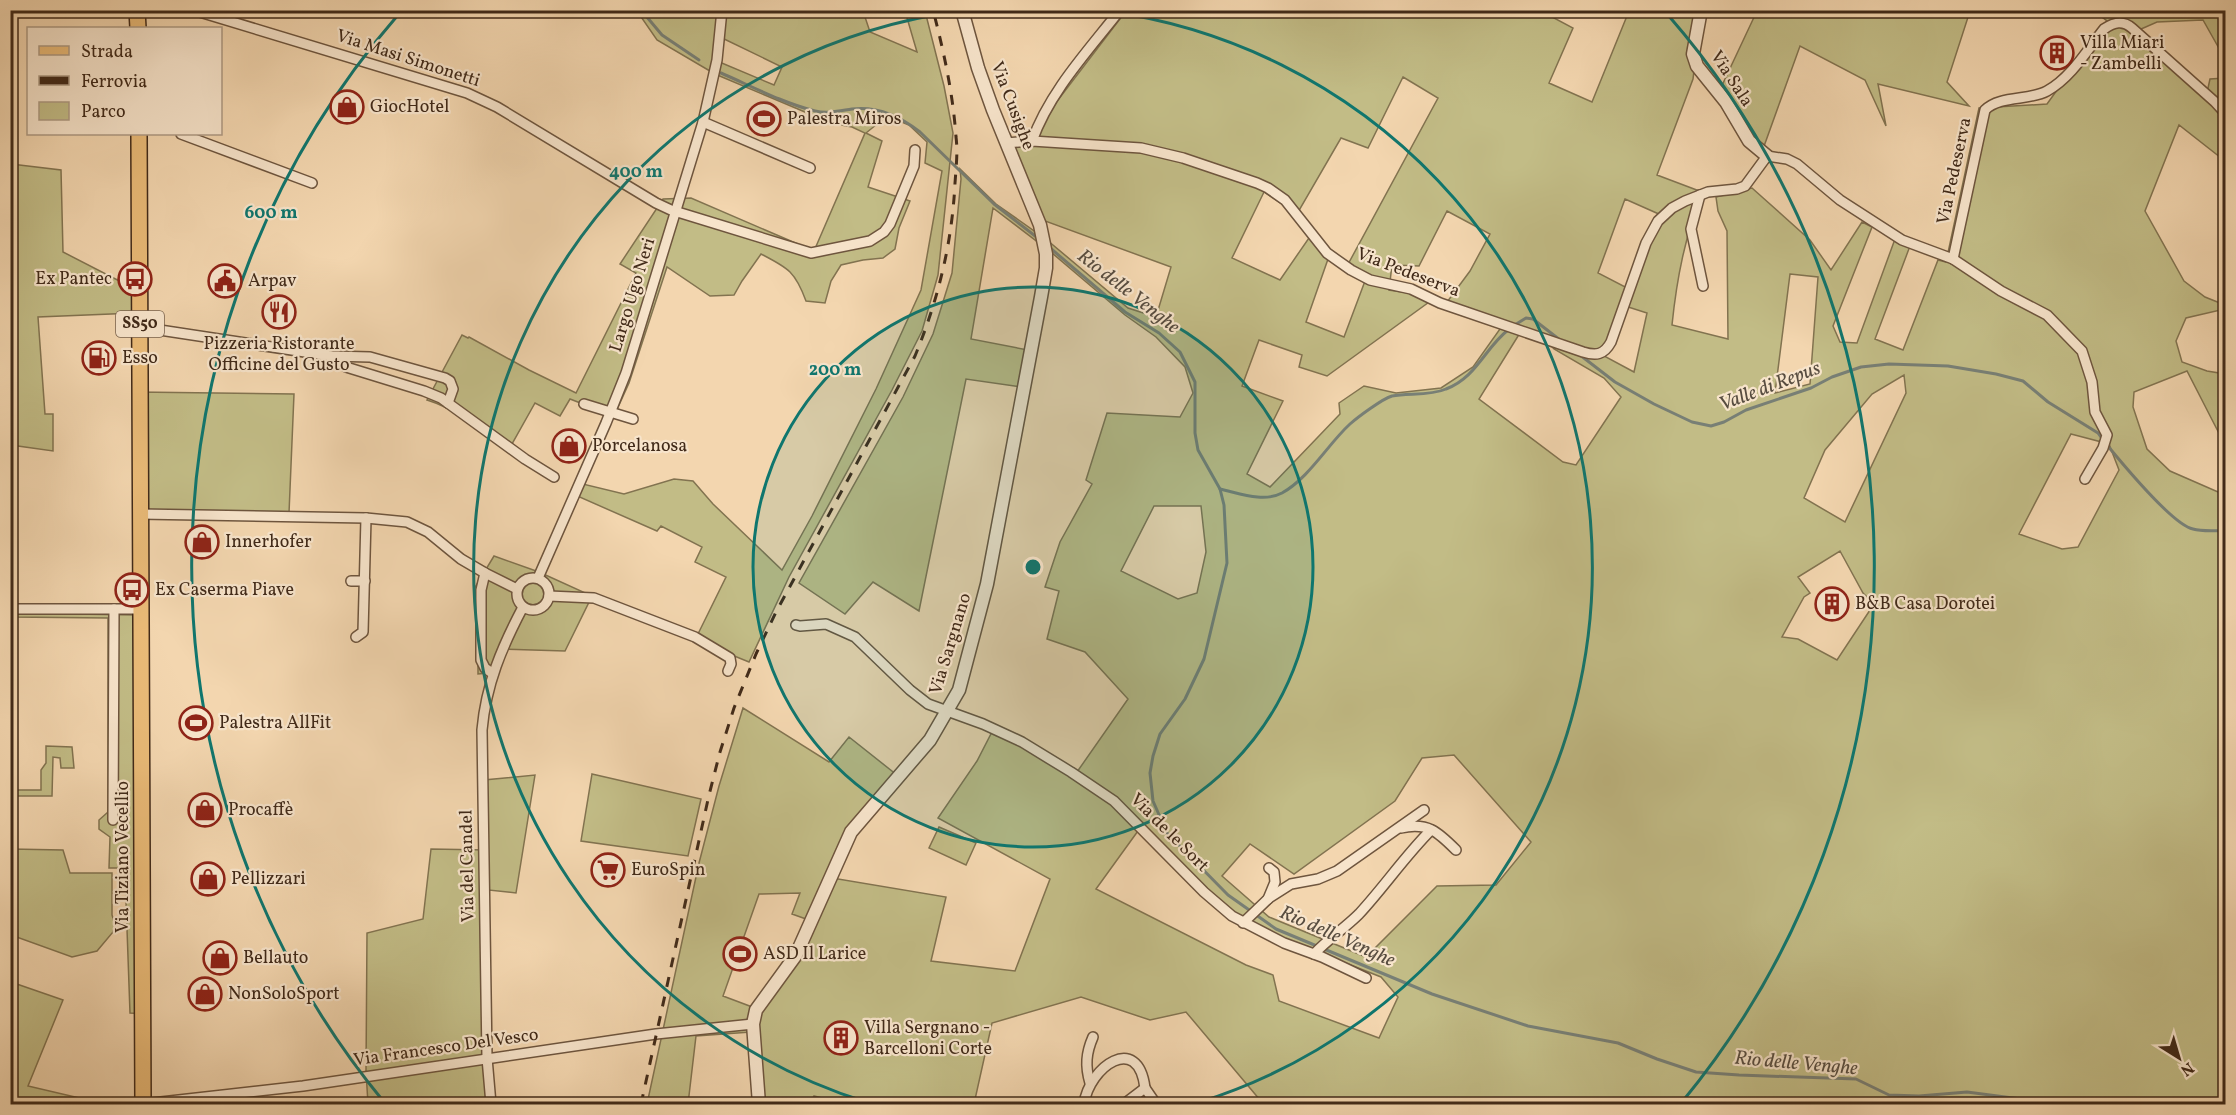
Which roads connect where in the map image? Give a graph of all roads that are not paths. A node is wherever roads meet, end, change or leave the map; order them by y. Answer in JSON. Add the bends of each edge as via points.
{"nodes":[{"id":1,"x":137,"y":10,"type":"edge"},
{"id":2,"x":193,"y":10,"type":"edge"},
{"id":3,"x":722,"y":10,"type":"edge"},
{"id":4,"x":962,"y":10,"type":"edge"},
{"id":5,"x":1120,"y":10,"type":"edge"},
{"id":6,"x":1701,"y":10,"type":"edge"},
{"id":7,"x":138,"y":27,"type":"edge"},
{"id":8,"x":2226,"y":114,"type":"edge"},
{"id":9,"x":703,"y":122,"type":"junction"},
{"id":10,"x":139,"y":135,"type":"edge"},
{"id":11,"x":184,"y":135,"type":"edge"},
{"id":12,"x":1032,"y":141,"type":"junction"},
{"id":13,"x":1006,"y":143,"type":"junction"},
{"id":14,"x":915,"y":150,"type":"dead end"},
{"id":15,"x":1767,"y":156,"type":"junction"},
{"id":16,"x":810,"y":168,"type":"dead end"},
{"id":17,"x":312,"y":183,"type":"dead end"},
{"id":18,"x":1700,"y":195,"type":"junction"},
{"id":19,"x":677,"y":211,"type":"junction"},
{"id":20,"x":1035,"y":212,"type":"joint"},
{"id":21,"x":1953,"y":259,"type":"junction"},
{"id":22,"x":1703,"y":286,"type":"dead end"},
{"id":23,"x":140,"y":327,"type":"junction"},
{"id":24,"x":331,"y":356,"type":"junction"},
{"id":25,"x":448,"y":403,"type":"junction"},
{"id":26,"x":584,"y":404,"type":"dead end"},
{"id":27,"x":610,"y":412,"type":"junction"},
{"id":28,"x":633,"y":419,"type":"dead end"},
{"id":29,"x":554,"y":477,"type":"dead end"},
{"id":30,"x":2085,"y":479,"type":"dead end"},
{"id":31,"x":140,"y":514,"type":"junction"},
{"id":32,"x":366,"y":519,"type":"junction"},
{"id":33,"x":485,"y":573,"type":"junction"},
{"id":34,"x":537,"y":578,"type":"junction"},
{"id":35,"x":351,"y":581,"type":"dead end"},
{"id":36,"x":364,"y":581,"type":"junction"},
{"id":37,"x":517,"y":589,"type":"junction"},
{"id":38,"x":549,"y":596,"type":"junction"},
{"id":39,"x":524,"y":607,"type":"junction"},
{"id":40,"x":10,"y":609,"type":"edge"},
{"id":41,"x":114,"y":609,"type":"junction"},
{"id":42,"x":141,"y":609,"type":"junction"},
{"id":43,"x":796,"y":625,"type":"dead end"},
{"id":44,"x":356,"y":637,"type":"dead end"},
{"id":45,"x":728,"y":671,"type":"dead end"},
{"id":46,"x":492,"y":673,"type":"junction"},
{"id":47,"x":948,"y":713,"type":"junction"},
{"id":48,"x":1424,"y":810,"type":"dead end"},
{"id":49,"x":113,"y":820,"type":"dead end"},
{"id":50,"x":1396,"y":829,"type":"junction"},
{"id":51,"x":1431,"y":830,"type":"junction"},
{"id":52,"x":1456,"y":850,"type":"dead end"},
{"id":53,"x":1269,"y":868,"type":"dead end"},
{"id":54,"x":1268,"y":899,"type":"junction"},
{"id":55,"x":1246,"y":920,"type":"junction"},
{"id":56,"x":1315,"y":952,"type":"junction"},
{"id":57,"x":1366,"y":978,"type":"dead end"},
{"id":58,"x":753,"y":1024,"type":"junction"},
{"id":59,"x":1092,"y":1037,"type":"dead end"},
{"id":60,"x":488,"y":1058,"type":"junction"},
{"id":61,"x":1090,"y":1083,"type":"junction"},
{"id":62,"x":1145,"y":1088,"type":"junction"},
{"id":63,"x":143,"y":1104,"type":"edge"},
{"id":64,"x":491,"y":1104,"type":"edge"},
{"id":65,"x":759,"y":1104,"type":"edge"},
{"id":66,"x":1084,"y":1104,"type":"edge"},
{"id":67,"x":1124,"y":1104,"type":"edge"},
{"id":68,"x":1156,"y":1104,"type":"edge"}],
"edges":[{"from":1,"to":7,"type":"main road"},
{"from":2,"to":19,"type":"street","name":"Via Masi Simonetti","via":[[467,93]]},
{"from":3,"to":9,"type":"street","name":"Largo Ugo Neri","via":[[717,60]]},
{"from":4,"to":13,"type":"street","name":"Via Cusighe","via":[[978,68]]},
{"from":5,"to":12,"type":"street","via":[[1063,83],[1043,113]]},
{"from":6,"to":15,"type":"street","name":"Via Sala","via":[[1693,54],[1696,66],[1726,102],[1749,141]]},
{"from":8,"to":21,"type":"street","name":"Via Pedeserva","via":[[2132,28],[2125,23],[2112,24],[2051,89],[1994,103],[1985,110]]},
{"from":9,"to":16,"type":"street"},
{"from":9,"to":19,"type":"street","name":"Largo Ugo Neri"},
{"from":10,"to":23,"type":"main road","name":"Via Tiziano Vecellio","number":"SS50"},
{"from":11,"to":17,"type":"street"},
{"from":12,"to":13,"type":"street","name":"Via Pedeserva"},
{"from":12,"to":18,"type":"street","name":"Via Pedeserva","via":[[1141,148],[1257,183],[1285,200],[1327,254],[1346,268],[1370,280],[1411,289],[1438,302],[1598,355],[1609,346],[1646,243],[1658,221],[1672,208]]},
{"from":13,"to":20,"type":"street","name":"Via Cusighe"},
{"from":14,"to":19,"type":"street","name":"Via Masi Simonetti","via":[[914,166],[890,224],[870,241],[811,253]]},
{"from":15,"to":18,"type":"street","name":"Via Pedeserva","via":[[1745,186]]},
{"from":15,"to":21,"type":"street","via":[[1797,164],[1840,200],[1902,240]]},
{"from":18,"to":22,"type":"street","via":[[1691,229]]},
{"from":19,"to":27,"type":"street","name":"Largo Ugo Neri"},
{"from":20,"to":47,"type":"street","name":"Via Sargnano","via":[[1044,242],[1046,268],[1041,297],[987,584],[966,667]]},
{"from":21,"to":30,"type":"street","via":[[2047,315],[2082,351],[2092,382],[2095,412],[2107,436]]},
{"from":23,"to":24,"type":"street"},
{"from":23,"to":31,"type":"main road","name":"Via Tiziano Vecellio","number":"SS50"},
{"from":24,"to":25,"type":"street","via":[[346,367],[424,391]]},
{"from":24,"to":25,"type":"street","via":[[370,357],[445,378],[453,389]]},
{"from":25,"to":29,"type":"street"},
{"from":26,"to":27,"type":"street"},
{"from":27,"to":28,"type":"street"},
{"from":27,"to":34,"type":"street","name":"Largo Ugo Neri"},
{"from":31,"to":32,"type":"street"},
{"from":31,"to":42,"type":"main road","name":"Via Tiziano Vecellio"},
{"from":32,"to":33,"type":"street","via":[[414,525]]},
{"from":32,"to":36,"type":"street"},
{"from":33,"to":37,"type":"street"},
{"from":33,"to":46,"type":"street","via":[[481,590],[481,660]]},
{"from":34,"to":37,"type":"street","via":[[528,578]]},
{"from":34,"to":38,"type":"street","via":[[545,583]]},
{"from":35,"to":36,"type":"street"},
{"from":36,"to":44,"type":"street","via":[[363,632]]},
{"from":37,"to":39,"type":"street","via":[[517,599]]},
{"from":38,"to":39,"type":"street","via":[[537,609]]},
{"from":38,"to":45,"type":"street","via":[[594,598],[695,637],[730,658]]},
{"from":39,"to":46,"type":"street","name":"Via del Candel","via":[[509,631]]},
{"from":40,"to":41,"type":"street"},
{"from":41,"to":42,"type":"street"},
{"from":41,"to":49,"type":"street","name":"Via Tiziano Vecellio"},
{"from":42,"to":63,"type":"main road","name":"Via Tiziano Vecellio"},
{"from":43,"to":47,"type":"street","name":"Via de le Sort","via":[[826,624],[855,637],[918,698]]},
{"from":46,"to":60,"type":"street","name":"Via del Candel","via":[[482,737]]},
{"from":47,"to":55,"type":"street","name":"Via de le Sort","via":[[1022,742],[1114,801],[1219,906]]},
{"from":47,"to":58,"type":"street","name":"Via Sargnano","via":[[930,740],[851,832],[796,955],[760,1003]]},
{"from":48,"to":50,"type":"street"},
{"from":50,"to":51,"type":"street","via":[[1423,826]]},
{"from":50,"to":54,"type":"street","via":[[1338,871],[1291,884]]},
{"from":51,"to":52,"type":"street"},
{"from":51,"to":56,"type":"street","via":[[1358,915]]},
{"from":53,"to":54,"type":"street","via":[[1274,872],[1275,882]]},
{"from":54,"to":55,"type":"street"},
{"from":55,"to":56,"type":"street","name":"Via de le Sort","via":[[1284,943]]},
{"from":56,"to":57,"type":"street","name":"Via de le Sort"},
{"from":58,"to":60,"type":"street","name":"Via Francesco Del Vesco"},
{"from":58,"to":65,"type":"street","name":"Via Sargnano"},
{"from":59,"to":61,"type":"street","via":[[1086,1061]]},
{"from":60,"to":63,"type":"street","name":"Via Francesco Del Vesco","via":[[303,1086]]},
{"from":60,"to":64,"type":"street","name":"Via del Candel"},
{"from":61,"to":62,"type":"street","via":[[1107,1065],[1127,1059],[1137,1064]]},
{"from":61,"to":66,"type":"street"},
{"from":62,"to":67,"type":"street"},
{"from":62,"to":68,"type":"street"}]}
